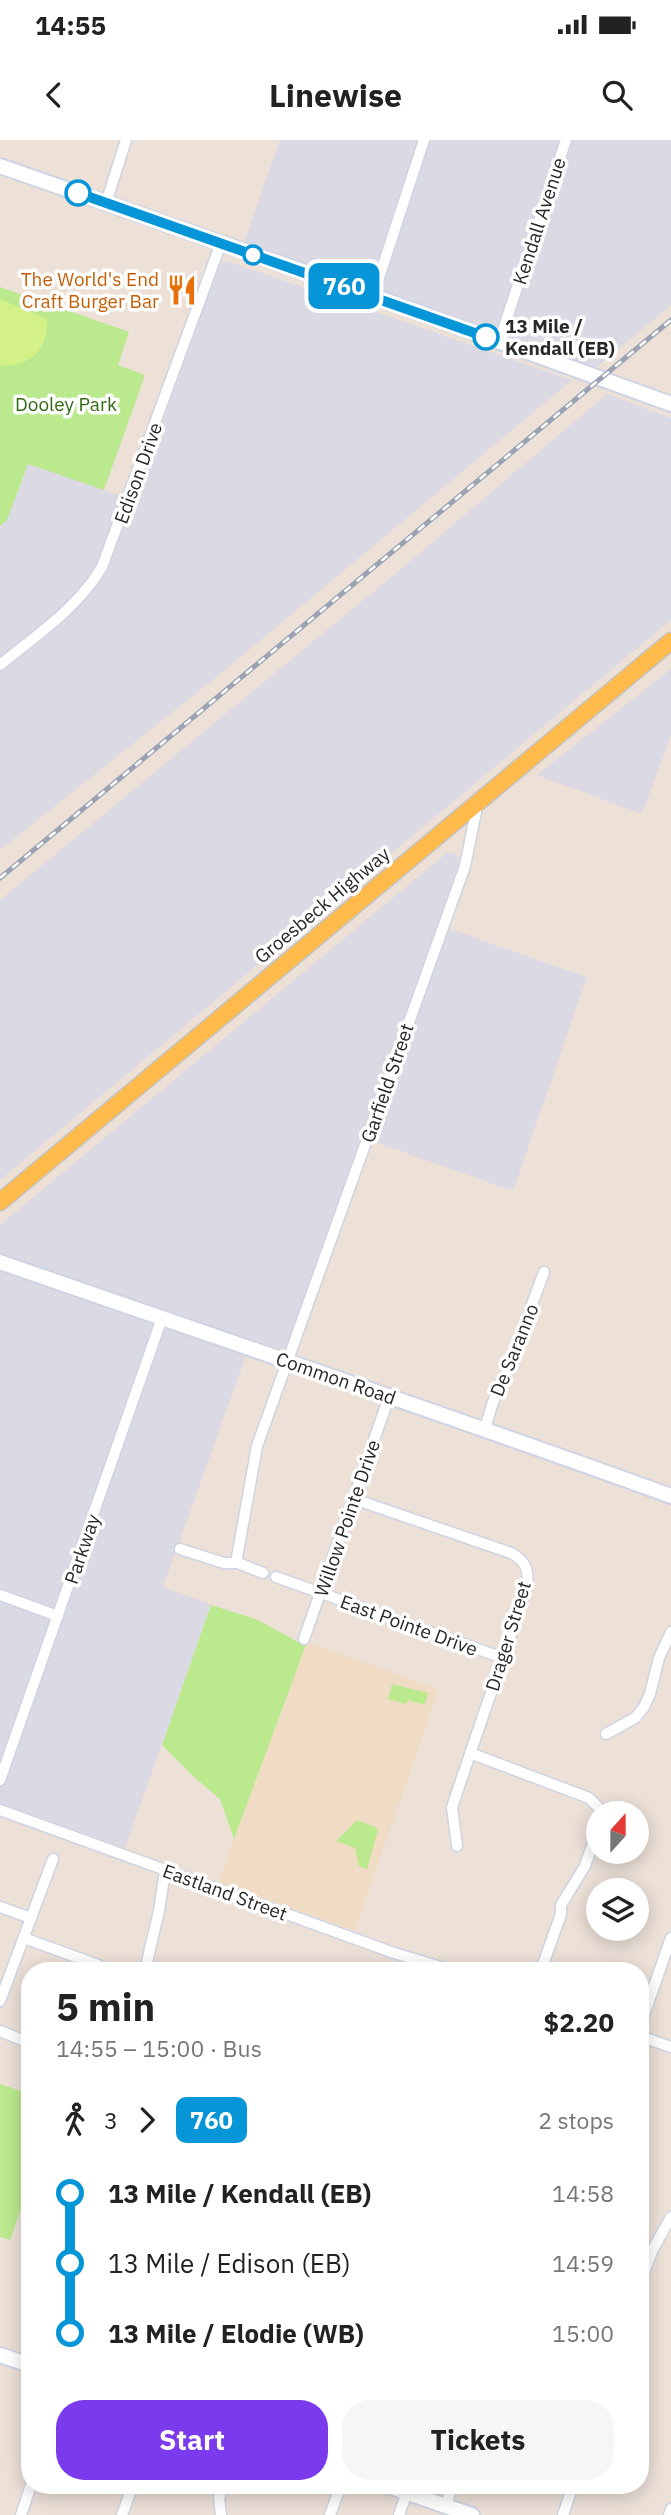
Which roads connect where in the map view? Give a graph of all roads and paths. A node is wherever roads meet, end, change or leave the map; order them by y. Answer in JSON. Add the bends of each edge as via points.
{"nodes":[{"id":1,"x":126,"y":140,"type":"edge"},
{"id":2,"x":424,"y":140,"type":"edge"},
{"id":3,"x":566,"y":140,"type":"edge"},
{"id":4,"x":0,"y":166,"type":"edge"},
{"id":5,"x":106,"y":203,"type":"junction"},
{"id":6,"x":220,"y":243,"type":"junction"},
{"id":7,"x":373,"y":296,"type":"junction"},
{"id":8,"x":499,"y":342,"type":"junction"},
{"id":9,"x":671,"y":404,"type":"edge"},
{"id":10,"x":671,"y":641,"type":"edge"},
{"id":11,"x":0,"y":665,"type":"edge"},
{"id":12,"x":478,"y":802,"type":"junction"},
{"id":13,"x":0,"y":1202,"type":"edge"},
{"id":14,"x":0,"y":1262,"type":"edge"},
{"id":15,"x":544,"y":1272,"type":"dead end"},
{"id":16,"x":162,"y":1318,"type":"junction"},
{"id":17,"x":289,"y":1362,"type":"junction"},
{"id":18,"x":389,"y":1397,"type":"junction"},
{"id":19,"x":485,"y":1428,"type":"junction"},
{"id":20,"x":671,"y":1496,"type":"edge"},
{"id":21,"x":354,"y":1499,"type":"junction"},
{"id":22,"x":180,"y":1549,"type":"dead end"},
{"id":23,"x":236,"y":1563,"type":"junction"},
{"id":24,"x":263,"y":1573,"type":"dead end"},
{"id":25,"x":276,"y":1577,"type":"dead end"},
{"id":26,"x":320,"y":1593,"type":"junction"},
{"id":27,"x":0,"y":1595,"type":"edge"},
{"id":28,"x":58,"y":1616,"type":"junction"},
{"id":29,"x":671,"y":1632,"type":"edge"},
{"id":30,"x":304,"y":1639,"type":"dead end"},
{"id":31,"x":503,"y":1658,"type":"junction"},
{"id":32,"x":606,"y":1734,"type":"dead end"},
{"id":33,"x":470,"y":1753,"type":"junction"},
{"id":34,"x":0,"y":1780,"type":"edge"},
{"id":35,"x":592,"y":1801,"type":"edge"},
{"id":36,"x":0,"y":1810,"type":"edge"},
{"id":37,"x":457,"y":1846,"type":"dead end"},
{"id":38,"x":53,"y":1859,"type":"dead end"},
{"id":39,"x":586,"y":1863,"type":"edge"},
{"id":40,"x":165,"y":1871,"type":"junction"},
{"id":41,"x":0,"y":1907,"type":"edge"},
{"id":42,"x":31,"y":1918,"type":"junction"},
{"id":43,"x":24,"y":1938,"type":"junction"},
{"id":44,"x":671,"y":1938,"type":"edge"},
{"id":45,"x":90,"y":1962,"type":"edge"},
{"id":46,"x":147,"y":1962,"type":"edge"},
{"id":47,"x":424,"y":1962,"type":"edge"},
{"id":48,"x":544,"y":1962,"type":"edge"},
{"id":49,"x":649,"y":2000,"type":"edge"},
{"id":50,"x":0,"y":2001,"type":"edge"},
{"id":51,"x":0,"y":2031,"type":"edge"},
{"id":52,"x":21,"y":2039,"type":"edge"},
{"id":53,"x":649,"y":2039,"type":"edge"},
{"id":54,"x":671,"y":2047,"type":"edge"},
{"id":55,"x":671,"y":2217,"type":"edge"},
{"id":56,"x":649,"y":2259,"type":"edge"},
{"id":57,"x":0,"y":2355,"type":"edge"},
{"id":58,"x":21,"y":2362,"type":"edge"},
{"id":59,"x":28,"y":2494,"type":"edge"},
{"id":60,"x":130,"y":2494,"type":"edge"},
{"id":61,"x":220,"y":2494,"type":"edge"},
{"id":62,"x":338,"y":2494,"type":"edge"},
{"id":63,"x":406,"y":2494,"type":"edge"},
{"id":64,"x":413,"y":2494,"type":"edge"},
{"id":65,"x":450,"y":2494,"type":"edge"},
{"id":66,"x":570,"y":2494,"type":"edge"},
{"id":67,"x":446,"y":2506,"type":"junction"},
{"id":68,"x":671,"y":2509,"type":"edge"},
{"id":69,"x":21,"y":2515,"type":"edge"},
{"id":70,"x":122,"y":2515,"type":"edge"},
{"id":71,"x":221,"y":2515,"type":"edge"},
{"id":72,"x":330,"y":2515,"type":"edge"},
{"id":73,"x":399,"y":2515,"type":"edge"},
{"id":74,"x":472,"y":2515,"type":"edge"},
{"id":75,"x":564,"y":2515,"type":"edge"},
{"id":76,"x":669,"y":2515,"type":"edge"}],
"edges":[{"from":1,"to":5,"type":"street"},
{"from":2,"to":7,"type":"street"},
{"from":3,"to":8,"type":"street","name":"Kendall Avenue"},
{"from":4,"to":5,"type":"main road"},
{"from":5,"to":6,"type":"main road"},
{"from":6,"to":7,"type":"main road"},
{"from":6,"to":11,"type":"street","name":"Edison Drive","via":[[102,567],[75,602]]},
{"from":7,"to":8,"type":"main road"},
{"from":8,"to":9,"type":"main road"},
{"from":10,"to":12,"type":"main road","name":"Groesbeck Highway"},
{"from":12,"to":13,"type":"main road","name":"Groesbeck Highway"},
{"from":12,"to":17,"type":"street","name":"Garfield Street","via":[[465,866]]},
{"from":14,"to":16,"type":"main road","name":"Common Road"},
{"from":15,"to":19,"type":"street","name":"De Saranno"},
{"from":16,"to":17,"type":"main road","name":"Common Road"},
{"from":16,"to":28,"type":"street","name":"Parkway"},
{"from":17,"to":18,"type":"main road","name":"Common Road"},
{"from":17,"to":23,"type":"street","name":"Garfield Street","via":[[257,1446]]},
{"from":18,"to":19,"type":"main road","name":"Common Road"},
{"from":18,"to":21,"type":"street","name":"Willow Pointe Drive"},
{"from":19,"to":20,"type":"main road","name":"Common Road"},
{"from":21,"to":26,"type":"street","name":"Willow Pointe Drive"},
{"from":21,"to":31,"type":"street","name":"Drager Street","via":[[511,1553],[522,1561],[528,1580]]},
{"from":22,"to":23,"type":"street"},
{"from":23,"to":24,"type":"street"},
{"from":25,"to":26,"type":"street","name":"East Pointe Drive"},
{"from":26,"to":30,"type":"street","name":"Willow Pointe Drive"},
{"from":26,"to":31,"type":"street","name":"East Pointe Drive"},
{"from":27,"to":28,"type":"street"},
{"from":28,"to":34,"type":"street","name":"Parkway"},
{"from":29,"to":32,"type":"street","via":[[644,1707],[635,1718]]},
{"from":31,"to":33,"type":"street","name":"Drager Street"},
{"from":33,"to":35,"type":"street"},
{"from":33,"to":37,"type":"street","name":"Drager Street","via":[[452,1807]]},
{"from":36,"to":40,"type":"street","name":"Eastland Street"},
{"from":38,"to":42,"type":"street"},
{"from":39,"to":48,"type":"street","via":[[561,1905]]},
{"from":40,"to":46,"type":"street"},
{"from":40,"to":47,"type":"street","name":"Eastland Street"},
{"from":41,"to":42,"type":"street"},
{"from":42,"to":43,"type":"street"},
{"from":43,"to":45,"type":"street"},
{"from":43,"to":50,"type":"street"},
{"from":44,"to":49,"type":"street"},
{"from":51,"to":52,"type":"street"},
{"from":53,"to":54,"type":"street"},
{"from":55,"to":56,"type":"street"},
{"from":57,"to":58,"type":"main road"},
{"from":59,"to":69,"type":"street"},
{"from":60,"to":70,"type":"street"},
{"from":61,"to":71,"type":"street"},
{"from":62,"to":72,"type":"street"},
{"from":63,"to":73,"type":"street"},
{"from":64,"to":67,"type":"main road"},
{"from":65,"to":67,"type":"street"},
{"from":66,"to":75,"type":"street"},
{"from":67,"to":74,"type":"main road"},
{"from":68,"to":76,"type":"street"}]}
